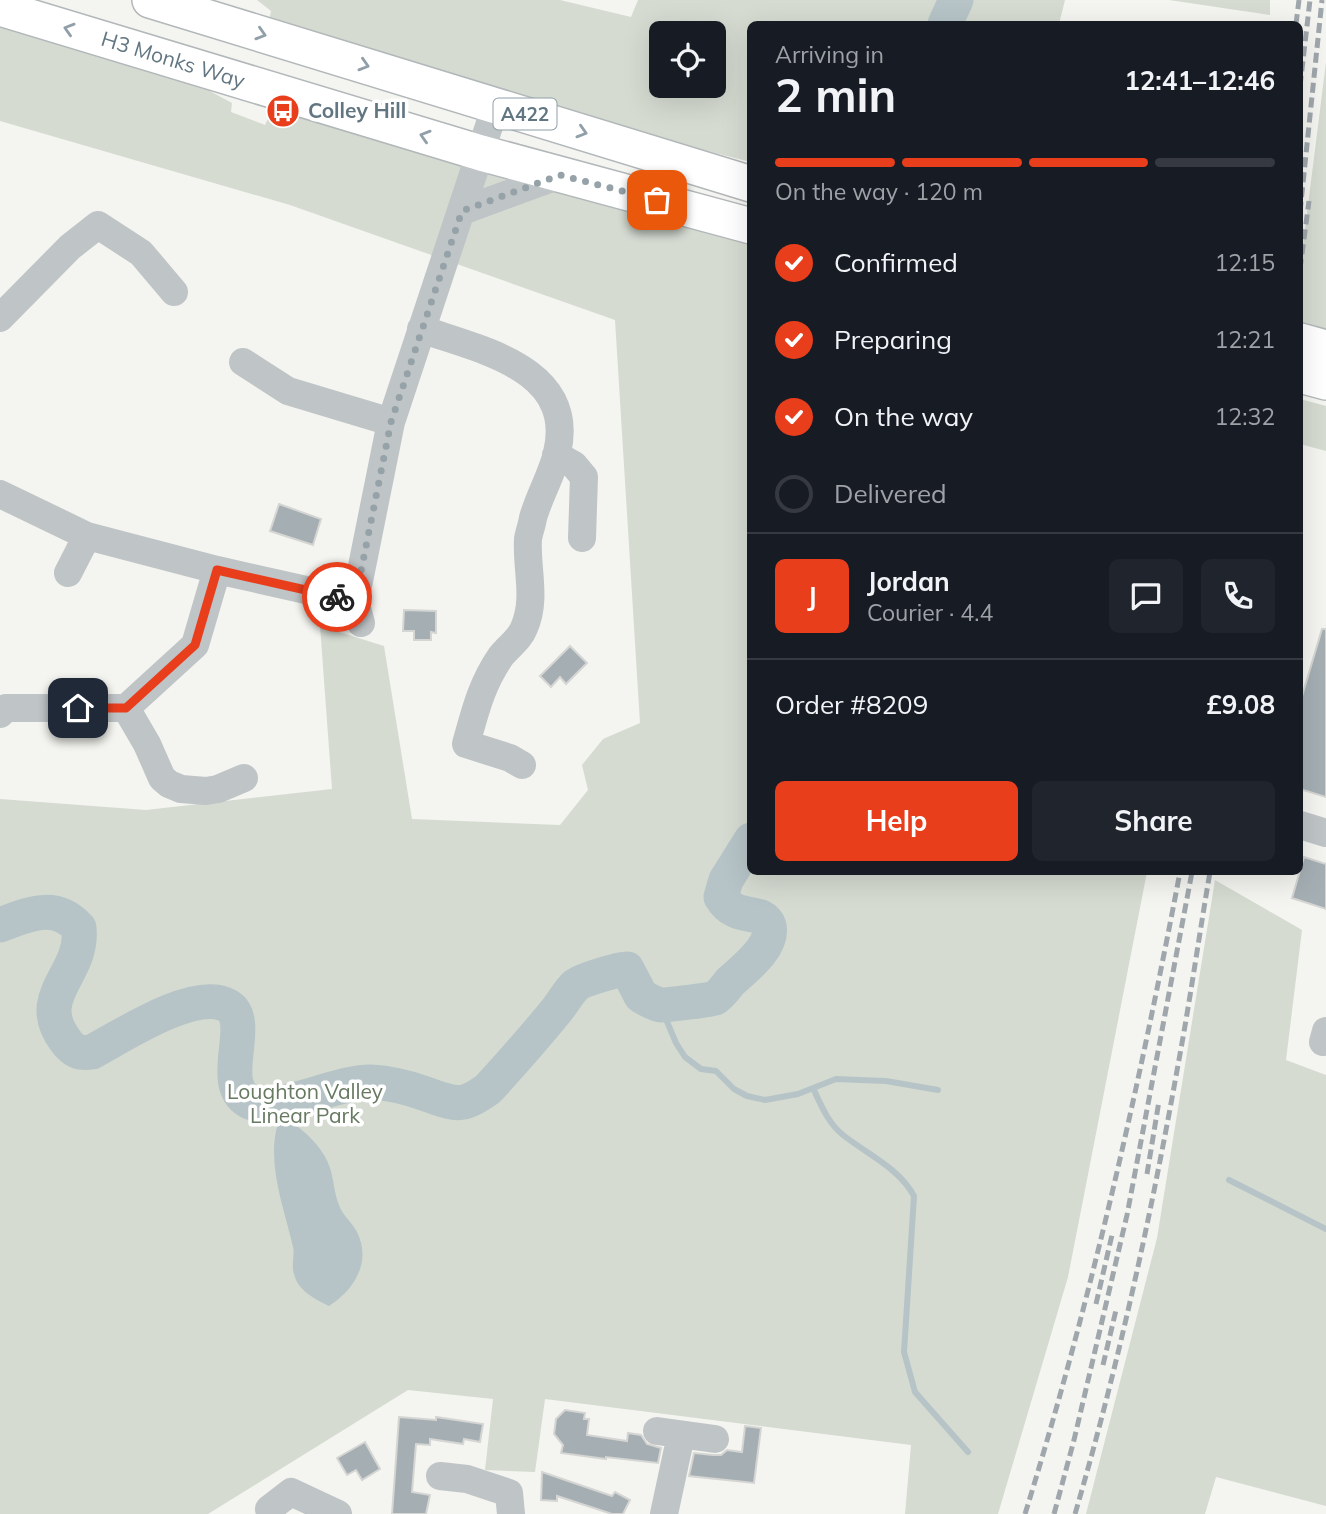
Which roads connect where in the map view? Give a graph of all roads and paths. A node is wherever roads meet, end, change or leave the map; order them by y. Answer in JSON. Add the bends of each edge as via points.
{"nodes":[{"id":1,"x":150,"y":0,"type":"edge"},
{"id":2,"x":21,"y":8,"type":"edge"},
{"id":3,"x":496,"y":105,"type":"junction"},
{"id":4,"x":481,"y":153,"type":"junction"},
{"id":5,"x":560,"y":175,"type":"junction"},
{"id":6,"x":747,"y":183,"type":"edge"},
{"id":7,"x":462,"y":211,"type":"junction"},
{"id":8,"x":747,"y":225,"type":"edge"},
{"id":9,"x":174,"y":292,"type":"dead end"},
{"id":10,"x":0,"y":318,"type":"edge"},
{"id":11,"x":421,"y":329,"type":"junction"},
{"id":12,"x":1303,"y":342,"type":"edge"},
{"id":13,"x":1326,"y":348,"type":"edge"},
{"id":14,"x":243,"y":362,"type":"dead end"},
{"id":15,"x":1303,"y":376,"type":"edge"},
{"id":16,"x":1326,"y":382,"type":"edge"},
{"id":17,"x":391,"y":422,"type":"junction"},
{"id":18,"x":556,"y":455,"type":"junction"},
{"id":19,"x":0,"y":494,"type":"edge"},
{"id":20,"x":87,"y":536,"type":"junction"},
{"id":21,"x":582,"y":538,"type":"dead end"},
{"id":22,"x":217,"y":570,"type":"junction"},
{"id":23,"x":68,"y":573,"type":"dead end"},
{"id":24,"x":126,"y":708,"type":"junction"},
{"id":25,"x":0,"y":713,"type":"edge"},
{"id":26,"x":522,"y":765,"type":"dead end"},
{"id":27,"x":244,"y":778,"type":"dead end"},
{"id":28,"x":1303,"y":826,"type":"edge"},
{"id":29,"x":1326,"y":833,"type":"edge"},
{"id":30,"x":715,"y":1438,"type":"dead end"},
{"id":31,"x":440,"y":1476,"type":"dead end"},
{"id":32,"x":270,"y":1509,"type":"dead end"},
{"id":33,"x":338,"y":1514,"type":"edge"},
{"id":34,"x":511,"y":1514,"type":"edge"},
{"id":35,"x":664,"y":1514,"type":"edge"}],
"edges":[{"from":1,"to":3,"type":"main road","number":"A422","one_way":true},
{"from":4,"to":2,"type":"main road","name":"H3 Monks Way","number":"A422","one_way":true,"via":[[205,70]]},
{"from":3,"to":4,"type":"street"},
{"from":3,"to":6,"type":"main road","number":"A422","one_way":true},
{"from":4,"to":5,"type":"main road","name":"H3 Monks Way","number":"A422"},
{"from":4,"to":7,"type":"street"},
{"from":5,"to":7,"type":"street"},
{"from":5,"to":8,"type":"main road","name":"H3 Monks Way","number":"A422"},
{"from":7,"to":11,"type":"street"},
{"from":9,"to":10,"type":"street","via":[[141,253],[98,225]]},
{"from":11,"to":17,"type":"street"},
{"from":11,"to":18,"type":"street","via":[[511,361],[533,375],[556,412],[560,433]]},
{"from":12,"to":13,"type":"main road"},
{"from":14,"to":17,"type":"street","via":[[288,391]]},
{"from":15,"to":16,"type":"main road"},
{"from":17,"to":22,"type":"street","via":[[358,612]]},
{"from":18,"to":21,"type":"street","via":[[584,477]]},
{"from":18,"to":26,"type":"street","via":[[528,537],[530,612],[524,630],[501,656],[481,690],[466,744]]},
{"from":19,"to":20,"type":"street"},
{"from":20,"to":22,"type":"street"},
{"from":20,"to":23,"type":"street"},
{"from":22,"to":24,"type":"street","via":[[195,645]]},
{"from":24,"to":25,"type":"street","via":[[6,708]]},
{"from":24,"to":27,"type":"street","via":[[169,784],[206,791]]},
{"from":28,"to":29,"type":"street"},
{"from":30,"to":35,"type":"street","via":[[669,1433]]},
{"from":31,"to":34,"type":"street","via":[[467,1479],[509,1493]]},
{"from":32,"to":33,"type":"street","via":[[291,1492]]}]}
